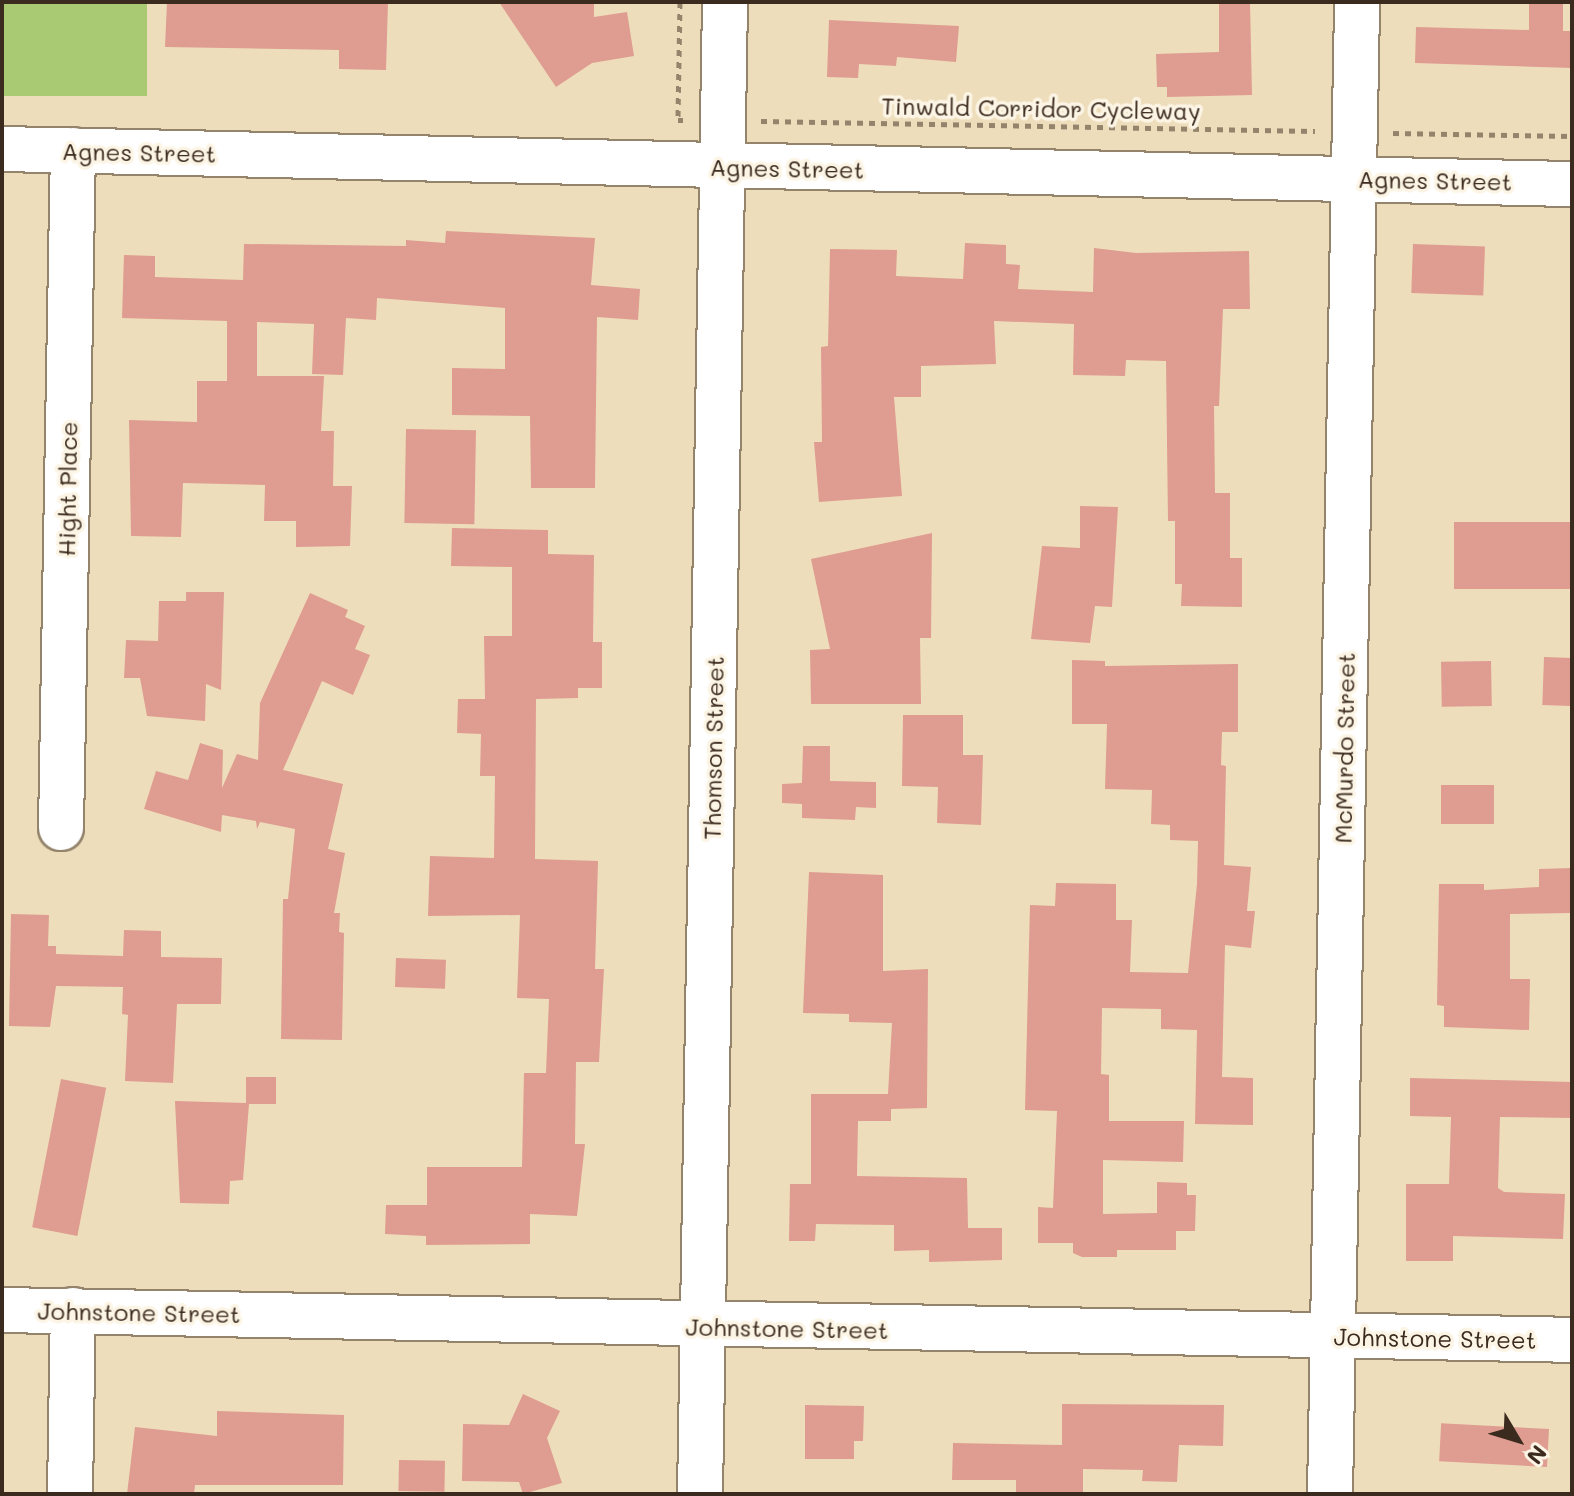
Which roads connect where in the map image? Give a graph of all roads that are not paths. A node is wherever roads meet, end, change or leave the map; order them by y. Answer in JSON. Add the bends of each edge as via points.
{"nodes":[{"id":1,"x":725,"y":2,"type":"edge"},
{"id":2,"x":1357,"y":2,"type":"edge"},
{"id":3,"x":2,"y":149,"type":"edge"},
{"id":4,"x":73,"y":150,"type":"junction"},
{"id":5,"x":722,"y":167,"type":"junction"},
{"id":6,"x":1355,"y":179,"type":"junction"},
{"id":7,"x":1572,"y":184,"type":"edge"},
{"id":8,"x":61,"y":828,"type":"dead end"},
{"id":9,"x":2,"y":1310,"type":"edge"},
{"id":10,"x":73,"y":1310,"type":"junction"},
{"id":11,"x":703,"y":1327,"type":"junction"},
{"id":12,"x":1333,"y":1337,"type":"junction"},
{"id":13,"x":1572,"y":1340,"type":"edge"},
{"id":14,"x":70,"y":1494,"type":"edge"},
{"id":15,"x":700,"y":1494,"type":"edge"},
{"id":16,"x":1330,"y":1494,"type":"edge"}],
"edges":[{"from":1,"to":5,"type":"street","name":"Thomson Street"},
{"from":2,"to":6,"type":"street","name":"McMurdo Street"},
{"from":3,"to":4,"type":"street","name":"Agnes Street"},
{"from":4,"to":5,"type":"street","name":"Agnes Street"},
{"from":4,"to":8,"type":"street","name":"Hight Place"},
{"from":5,"to":6,"type":"street","name":"Agnes Street"},
{"from":5,"to":11,"type":"street","name":"Thomson Street"},
{"from":6,"to":7,"type":"street","name":"Agnes Street"},
{"from":6,"to":12,"type":"street","name":"McMurdo Street"},
{"from":9,"to":10,"type":"street","name":"Johnstone Street"},
{"from":10,"to":11,"type":"street","name":"Johnstone Street"},
{"from":10,"to":14,"type":"street"},
{"from":11,"to":12,"type":"street","name":"Johnstone Street"},
{"from":11,"to":15,"type":"street","name":"Thomson Street"},
{"from":12,"to":13,"type":"street","name":"Johnstone Street"},
{"from":12,"to":16,"type":"street","name":"McMurdo Street"}]}
